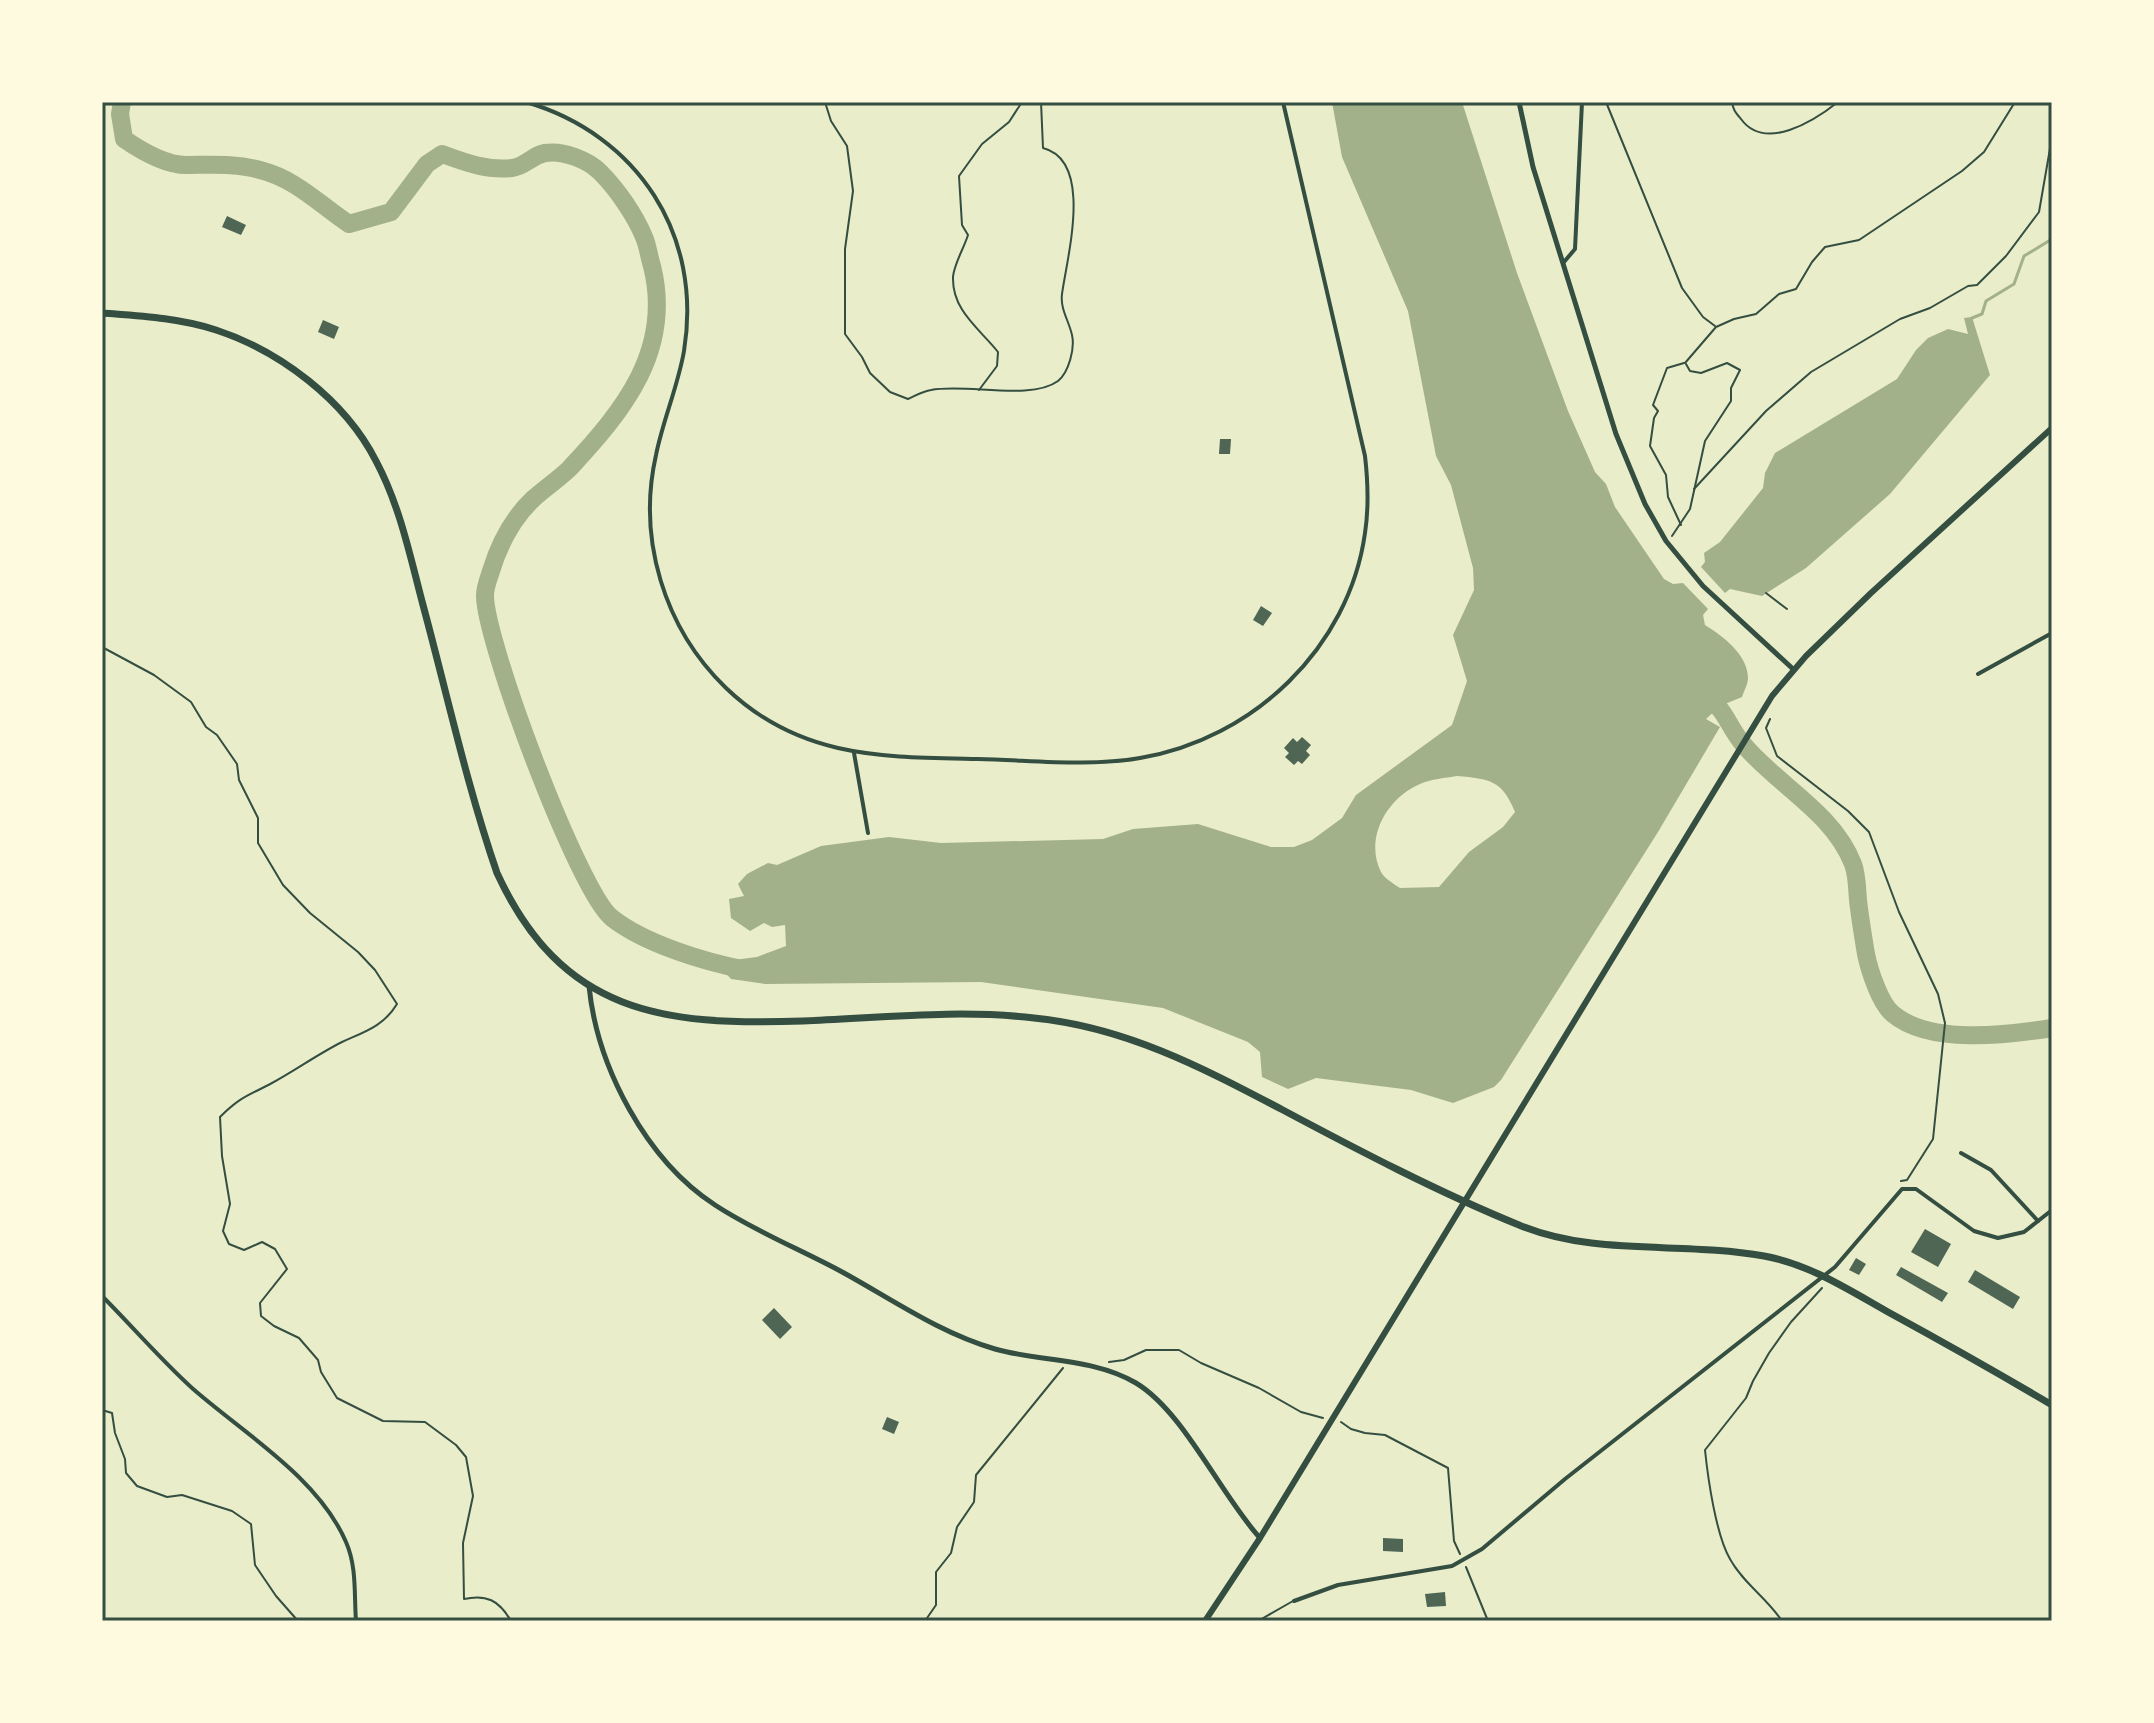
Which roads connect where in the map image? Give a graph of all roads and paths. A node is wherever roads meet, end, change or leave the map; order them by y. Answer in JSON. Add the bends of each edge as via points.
{"nodes":[{"id":1,"x":526,"y":102,"type":"edge"},
{"id":2,"x":825,"y":102,"type":"edge"},
{"id":3,"x":1022,"y":102,"type":"edge"},
{"id":4,"x":1041,"y":102,"type":"edge"},
{"id":5,"x":1283,"y":102,"type":"edge"},
{"id":6,"x":1519,"y":102,"type":"edge"},
{"id":7,"x":1582,"y":102,"type":"edge"},
{"id":8,"x":1606,"y":102,"type":"edge"},
{"id":9,"x":1732,"y":102,"type":"edge"},
{"id":10,"x":1838,"y":102,"type":"edge"},
{"id":11,"x":2015,"y":102,"type":"edge"},
{"id":12,"x":2050,"y":102,"type":"edge"},
{"id":13,"x":2052,"y":136,"type":"edge"},
{"id":14,"x":1564,"y":262,"type":"junction"},
{"id":15,"x":102,"y":313,"type":"edge"},
{"id":16,"x":1716,"y":327,"type":"junction"},
{"id":17,"x":1685,"y":363,"type":"junction"},
{"id":18,"x":979,"y":390,"type":"junction"},
{"id":19,"x":2052,"y":428,"type":"edge"},
{"id":20,"x":1694,"y":489,"type":"junction"},
{"id":21,"x":1681,"y":525,"type":"junction"},
{"id":22,"x":1666,"y":541,"type":"junction"},
{"id":23,"x":1766,"y":593,"type":"dead end"},
{"id":24,"x":1787,"y":609,"type":"dead end"},
{"id":25,"x":2052,"y":633,"type":"edge"},
{"id":26,"x":102,"y":647,"type":"edge"},
{"id":27,"x":1793,"y":669,"type":"junction"},
{"id":28,"x":1978,"y":674,"type":"dead end"},
{"id":29,"x":1765,"y":707,"type":"junction"},
{"id":30,"x":854,"y":753,"type":"junction"},
{"id":31,"x":868,"y":833,"type":"dead end"},
{"id":32,"x":589,"y":986,"type":"junction"},
{"id":33,"x":1961,"y":1153,"type":"dead end"},
{"id":34,"x":1901,"y":1181,"type":"dead end"},
{"id":35,"x":1465,"y":1200,"type":"junction"},
{"id":36,"x":2052,"y":1210,"type":"edge"},
{"id":37,"x":2038,"y":1221,"type":"junction"},
{"id":38,"x":1827,"y":1278,"type":"junction"},
{"id":39,"x":102,"y":1296,"type":"edge"},
{"id":40,"x":1110,"y":1362,"type":"dead end"},
{"id":41,"x":1067,"y":1363,"type":"junction"},
{"id":42,"x":2052,"y":1405,"type":"edge"},
{"id":43,"x":102,"y":1410,"type":"edge"},
{"id":44,"x":1327,"y":1419,"type":"dead end"},
{"id":45,"x":1341,"y":1421,"type":"dead end"},
{"id":46,"x":1260,"y":1538,"type":"junction"},
{"id":47,"x":1464,"y":1561,"type":"junction"},
{"id":48,"x":1294,"y":1601,"type":"joint"},
{"id":49,"x":298,"y":1621,"type":"edge"},
{"id":50,"x":356,"y":1621,"type":"edge"},
{"id":51,"x":511,"y":1621,"type":"edge"},
{"id":52,"x":925,"y":1621,"type":"edge"},
{"id":53,"x":1205,"y":1621,"type":"edge"},
{"id":54,"x":1258,"y":1621,"type":"edge"},
{"id":55,"x":1488,"y":1621,"type":"edge"},
{"id":56,"x":1782,"y":1621,"type":"edge"}],
"edges":[{"from":1,"to":30,"type":"street","via":[[574,121],[616,149],[653,192],[677,243],[687,287],[686,333],[650,498],[657,568],[680,628],[708,669],[751,709],[799,736]]},
{"from":2,"to":18,"type":"path","via":[[847,146],[853,191],[845,249],[845,334],[870,373],[890,392],[908,399],[929,390]]},
{"from":3,"to":18,"type":"path","via":[[959,176],[962,225],[968,235],[953,276],[958,304],[998,352],[997,366]]},
{"from":4,"to":18,"type":"path","via":[[1043,148],[1062,159],[1071,181],[1073,217],[1061,296],[1072,352],[1061,379],[1045,388]]},
{"from":5,"to":30,"type":"street","via":[[1365,456],[1367,509],[1361,555],[1328,632],[1289,682],[1250,715],[1213,736],[1153,756],[1092,762]]},
{"from":6,"to":14,"type":"street","via":[[1533,167]]},
{"from":7,"to":14,"type":"street","via":[[1575,249]]},
{"from":8,"to":16,"type":"path","via":[[1682,288]]},
{"from":9,"to":10,"type":"lane","via":[[1747,127],[1767,134],[1817,118]]},
{"from":11,"to":16,"type":"path","via":[[1984,152],[1962,171],[1859,240],[1825,247],[1796,289],[1779,294],[1756,314]]},
{"from":12,"to":13,"type":"path"},
{"from":13,"to":20,"type":"path","via":[[2039,212],[1977,285],[1900,319],[1811,372],[1766,411]]},
{"from":14,"to":22,"type":"street","via":[[1627,466]]},
{"from":15,"to":32,"type":"main road","via":[[197,325],[236,337],[300,374],[360,436],[376,460],[399,517],[497,873],[533,935]]},
{"from":16,"to":17,"type":"path"},
{"from":17,"to":20,"type":"path","via":[[1690,371],[1701,373],[1727,363],[1740,370],[1731,401],[1705,441]]},
{"from":17,"to":21,"type":"path","via":[[1667,368],[1653,405],[1658,411],[1650,446],[1666,475],[1668,497]]},
{"from":19,"to":27,"type":"main road"},
{"from":20,"to":21,"type":"path"},
{"from":21,"to":22,"type":"path"},
{"from":22,"to":27,"type":"street","via":[[1710,593]]},
{"from":23,"to":24,"type":"path"},
{"from":25,"to":28,"type":"street"},
{"from":26,"to":51,"type":"path","via":[[191,702],[237,764],[258,818],[258,843],[283,885],[358,952],[397,1004],[380,1024],[251,1091],[220,1117],[230,1204],[223,1231],[229,1244],[244,1250],[262,1242],[275,1249],[287,1269],[260,1303],[261,1316],[299,1338],[318,1360],[337,1398],[383,1421],[425,1422],[466,1457],[473,1496],[463,1543],[464,1599],[494,1600]]},
{"from":27,"to":29,"type":"main road"},
{"from":29,"to":34,"type":"path","via":[[1770,719],[1766,728],[1777,756],[1869,832],[1938,994],[1945,1023],[1933,1139],[1907,1180]]},
{"from":29,"to":35,"type":"main road"},
{"from":30,"to":31,"type":"street"},
{"from":32,"to":35,"type":"main road","via":[[634,1007],[695,1021],[1003,1015],[1111,1032],[1184,1059]]},
{"from":32,"to":41,"type":"street","via":[[597,1028],[630,1107],[658,1150],[703,1197],[942,1328],[994,1349]]},
{"from":33,"to":37,"type":"street","via":[[1991,1170]]},
{"from":35,"to":38,"type":"main road","via":[[1522,1227],[1574,1241],[1756,1254]]},
{"from":35,"to":46,"type":"main road"},
{"from":36,"to":37,"type":"street"},
{"from":37,"to":38,"type":"street","via":[[2017,1235],[1989,1237],[1955,1219],[1924,1193],[1902,1189]]},
{"from":38,"to":42,"type":"main road"},
{"from":38,"to":47,"type":"street"},
{"from":38,"to":56,"type":"path","via":[[1705,1450],[1728,1558]]},
{"from":39,"to":50,"type":"street","via":[[189,1385],[282,1462],[335,1521],[352,1560]]},
{"from":40,"to":44,"type":"path","via":[[1146,1350],[1179,1350],[1301,1412]]},
{"from":41,"to":46,"type":"street","via":[[1112,1373],[1148,1391]]},
{"from":41,"to":52,"type":"path","via":[[976,1475],[974,1502],[957,1527],[951,1553],[936,1572],[936,1605]]},
{"from":43,"to":49,"type":"path","via":[[112,1413],[126,1473],[137,1486],[232,1511],[251,1524],[255,1565]]},
{"from":45,"to":47,"type":"path","via":[[1351,1429],[1385,1435],[1448,1468],[1454,1541]]},
{"from":46,"to":53,"type":"main road"},
{"from":47,"to":48,"type":"street","via":[[1338,1585]]},
{"from":47,"to":55,"type":"path"},
{"from":48,"to":54,"type":"lane"}]}
